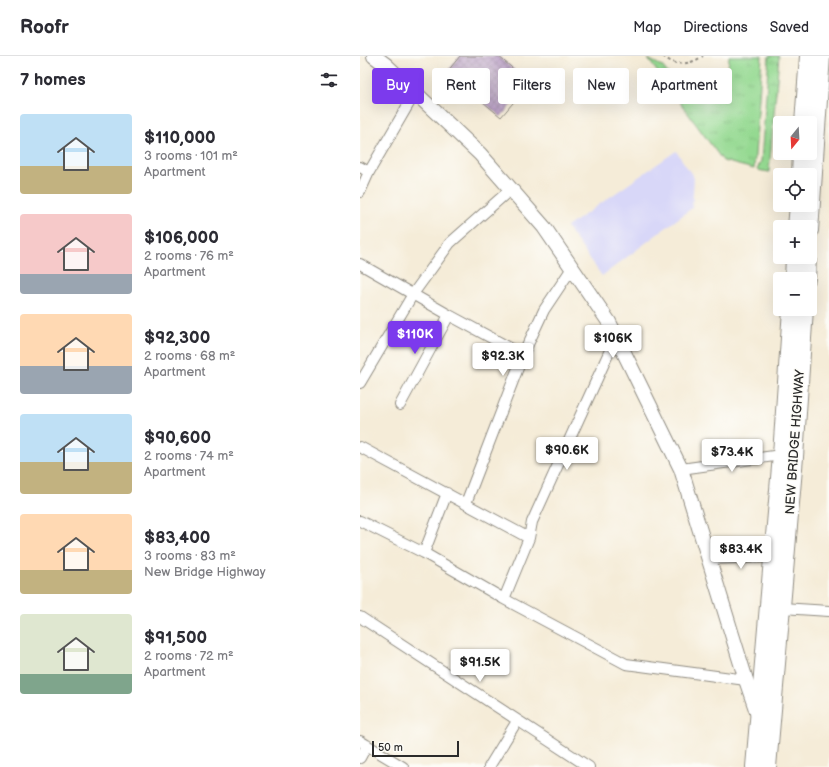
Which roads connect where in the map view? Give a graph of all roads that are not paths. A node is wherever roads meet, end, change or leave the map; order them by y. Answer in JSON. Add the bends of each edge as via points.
{"nodes":[{"id":1,"x":374,"y":56,"type":"edge"},
{"id":2,"x":808,"y":56,"type":"edge"},
{"id":3,"x":822,"y":56,"type":"edge"},
{"id":4,"x":387,"y":68,"type":"edge"},
{"id":5,"x":824,"y":100,"type":"edge"},
{"id":6,"x":424,"y":101,"type":"edge"},
{"id":7,"x":409,"y":104,"type":"edge"},
{"id":8,"x":804,"y":116,"type":"edge"},
{"id":9,"x":360,"y":167,"type":"edge"},
{"id":10,"x":369,"y":172,"type":"junction"},
{"id":11,"x":511,"y":189,"type":"junction"},
{"id":12,"x":360,"y":192,"type":"edge"},
{"id":13,"x":811,"y":220,"type":"edge"},
{"id":14,"x":360,"y":264,"type":"edge"},
{"id":15,"x":572,"y":268,"type":"junction"},
{"id":16,"x":413,"y":294,"type":"junction"},
{"id":17,"x":449,"y":315,"type":"junction"},
{"id":18,"x":791,"y":316,"type":"edge"},
{"id":19,"x":805,"y":316,"type":"edge"},
{"id":20,"x":616,"y":337,"type":"junction"},
{"id":21,"x":523,"y":355,"type":"junction"},
{"id":22,"x":360,"y":383,"type":"edge"},
{"id":23,"x":400,"y":405,"type":"dead end"},
{"id":24,"x":360,"y":447,"type":"edge"},
{"id":25,"x":781,"y":456,"type":"junction"},
{"id":26,"x":681,"y":469,"type":"junction"},
{"id":27,"x":446,"y":493,"type":"junction"},
{"id":28,"x":466,"y":503,"type":"junction"},
{"id":29,"x":360,"y":521,"type":"edge"},
{"id":30,"x":529,"y":538,"type":"junction"},
{"id":31,"x":424,"y":553,"type":"junction"},
{"id":32,"x":772,"y":557,"type":"junction"},
{"id":33,"x":710,"y":559,"type":"junction"},
{"id":34,"x":504,"y":599,"type":"junction"},
{"id":35,"x":782,"y":608,"type":"junction"},
{"id":36,"x":829,"y":611,"type":"edge"},
{"id":37,"x":360,"y":617,"type":"edge"},
{"id":38,"x":746,"y":680,"type":"junction"},
{"id":39,"x":758,"y":716,"type":"junction"},
{"id":40,"x":517,"y":721,"type":"junction"},
{"id":41,"x":364,"y":743,"type":"edge"},
{"id":42,"x":360,"y":758,"type":"edge"},
{"id":43,"x":403,"y":767,"type":"edge"},
{"id":44,"x":490,"y":767,"type":"edge"},
{"id":45,"x":589,"y":767,"type":"edge"},
{"id":46,"x":754,"y":767,"type":"edge"},
{"id":47,"x":768,"y":767,"type":"edge"}],
"edges":[{"from":1,"to":4,"type":"main road"},
{"from":2,"to":8,"type":"main road"},
{"from":3,"to":5,"type":"main road"},
{"from":5,"to":13,"type":"main road"},
{"from":6,"to":11,"type":"main road","via":[[480,154]]},
{"from":7,"to":10,"type":"street"},
{"from":9,"to":10,"type":"street"},
{"from":10,"to":12,"type":"street"},
{"from":11,"to":15,"type":"main road","via":[[544,227]]},
{"from":11,"to":16,"type":"street","via":[[450,243]]},
{"from":14,"to":16,"type":"street"},
{"from":15,"to":20,"type":"main road","via":[[609,322]]},
{"from":15,"to":21,"type":"street","via":[[544,310]]},
{"from":16,"to":17,"type":"street"},
{"from":16,"to":22,"type":"street"},
{"from":17,"to":21,"type":"street"},
{"from":17,"to":23,"type":"street"},
{"from":18,"to":25,"type":"main road","name":"NEW BRIDGE HIGHWAY"},
{"from":19,"to":35,"type":"main road","name":"NEW BRIDGE HIGHWAY"},
{"from":20,"to":26,"type":"main road"},
{"from":20,"to":30,"type":"street","via":[[532,522]]},
{"from":21,"to":28,"type":"street"},
{"from":24,"to":27,"type":"street"},
{"from":25,"to":26,"type":"street"},
{"from":25,"to":32,"type":"main road","name":"NEW BRIDGE HIGHWAY"},
{"from":26,"to":33,"type":"main road"},
{"from":27,"to":28,"type":"street"},
{"from":27,"to":31,"type":"street"},
{"from":28,"to":30,"type":"street"},
{"from":29,"to":31,"type":"street"},
{"from":30,"to":34,"type":"street"},
{"from":31,"to":34,"type":"street"},
{"from":32,"to":33,"type":"street"},
{"from":32,"to":39,"type":"main road","name":"NEW BRIDGE HIGHWAY"},
{"from":33,"to":38,"type":"main road"},
{"from":34,"to":38,"type":"street","via":[[626,664]]},
{"from":35,"to":36,"type":"street"},
{"from":35,"to":47,"type":"main road","name":"NEW BRIDGE HIGHWAY"},
{"from":37,"to":40,"type":"street"},
{"from":38,"to":39,"type":"main road"},
{"from":39,"to":46,"type":"main road","name":"NEW BRIDGE HIGHWAY"},
{"from":40,"to":44,"type":"street"},
{"from":40,"to":45,"type":"street"},
{"from":41,"to":42,"type":"street"},
{"from":41,"to":43,"type":"street"}]}
